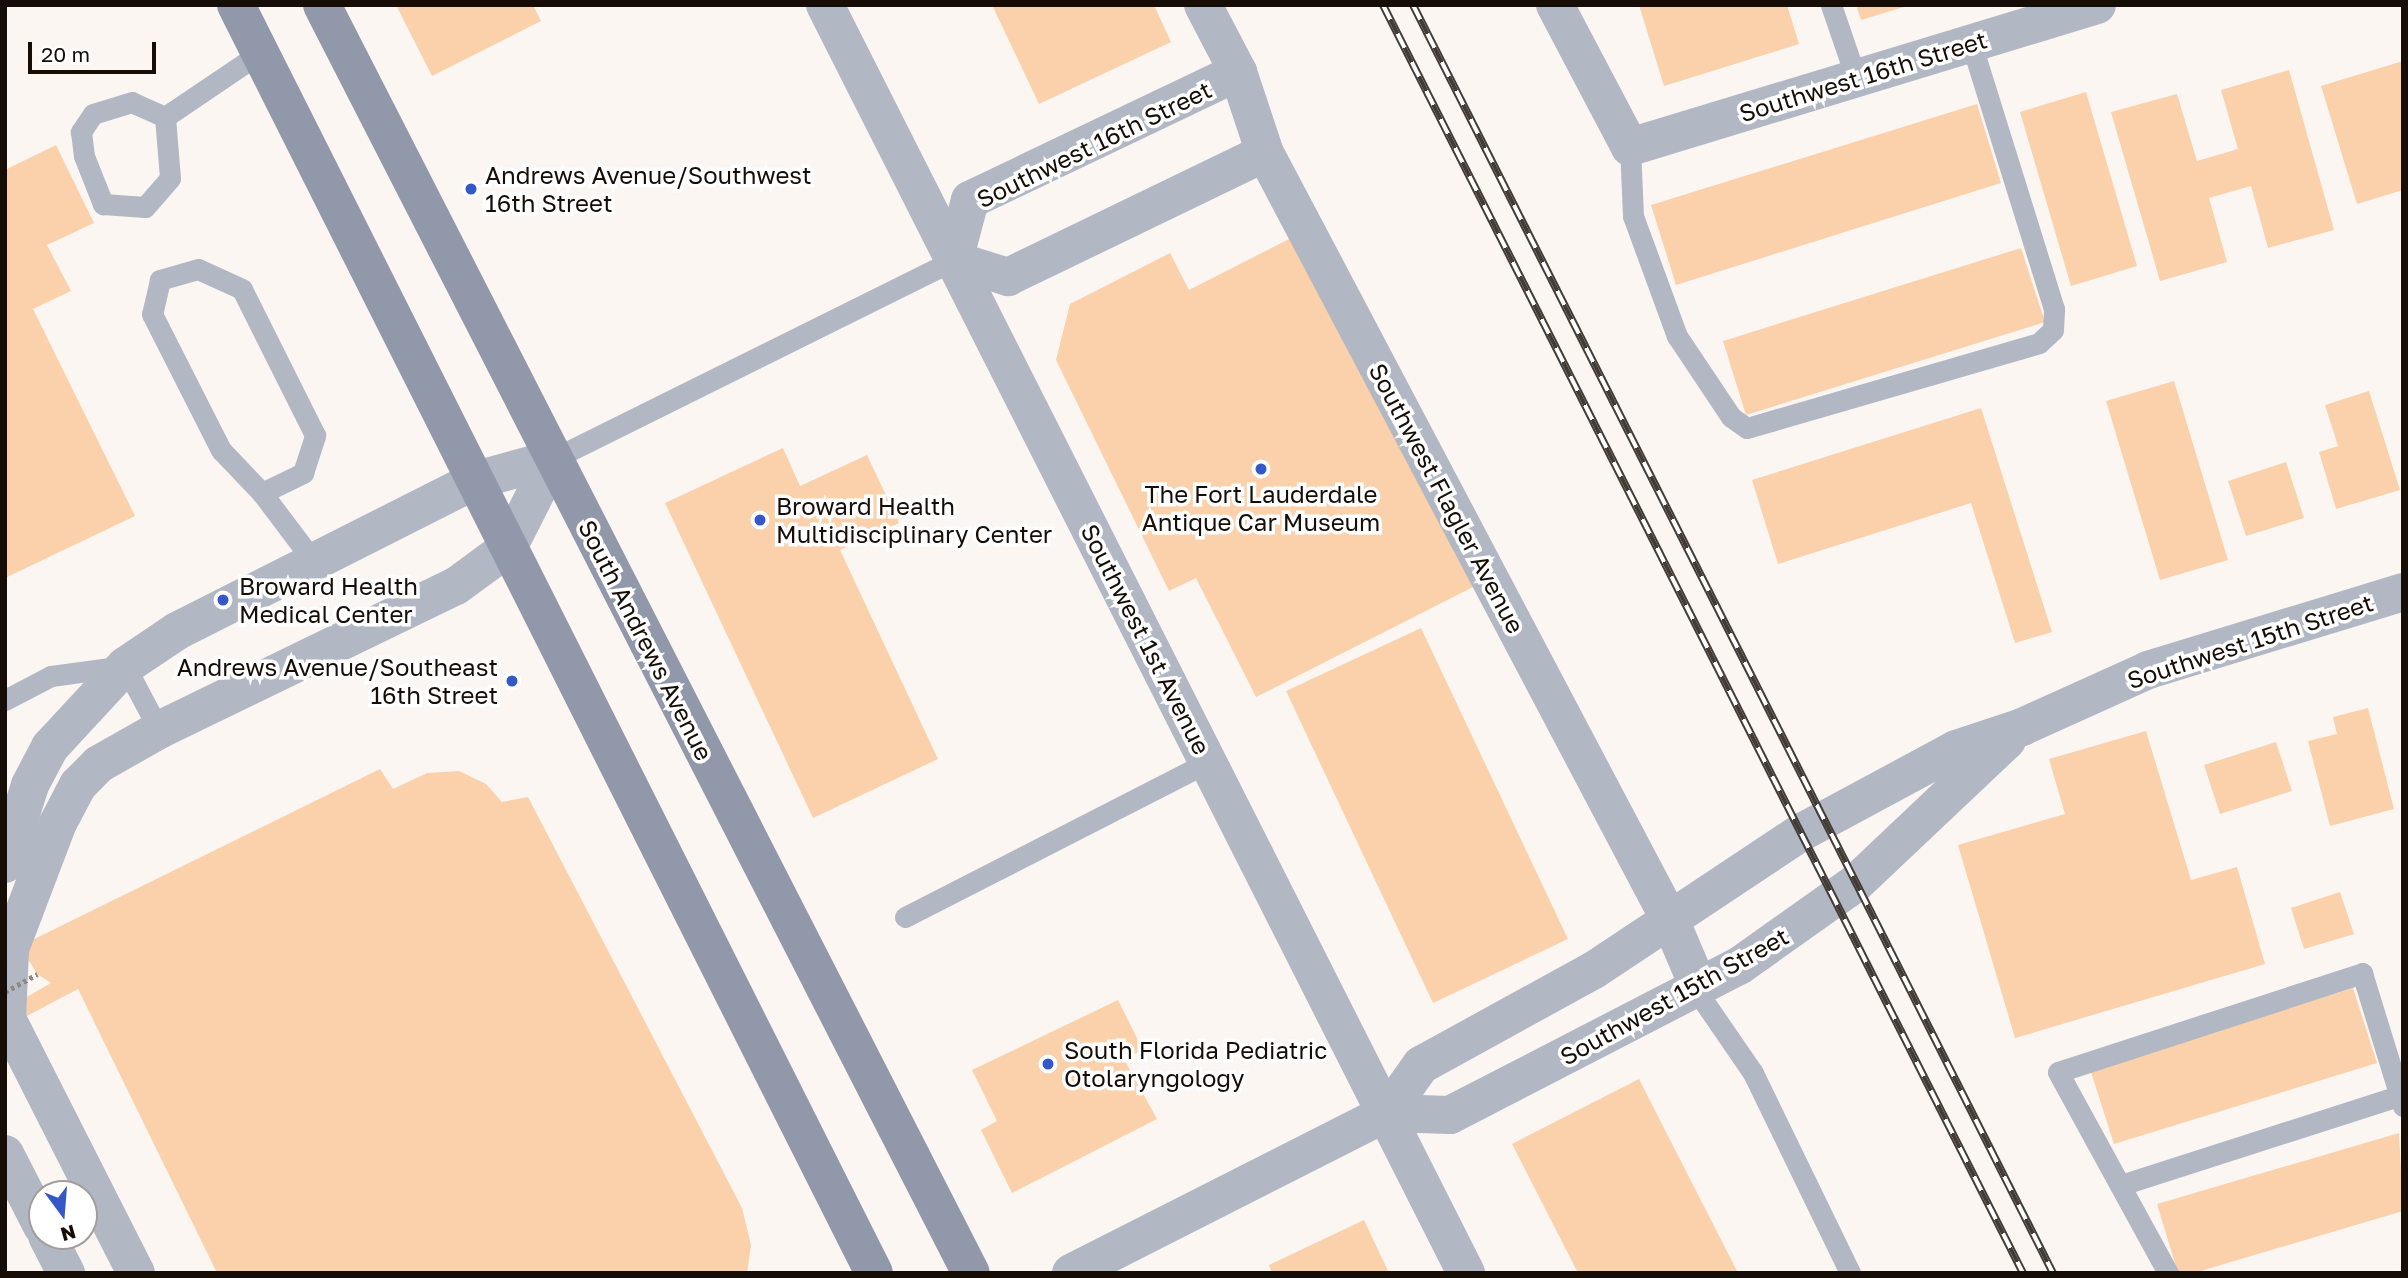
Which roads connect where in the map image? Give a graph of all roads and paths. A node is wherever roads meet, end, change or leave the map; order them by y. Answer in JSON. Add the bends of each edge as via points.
{"nodes":[{"id":1,"x":236,"y":5,"type":"edge"},
{"id":2,"x":322,"y":5,"type":"edge"},
{"id":3,"x":825,"y":5,"type":"edge"},
{"id":4,"x":1203,"y":5,"type":"edge"},
{"id":5,"x":1555,"y":5,"type":"edge"},
{"id":6,"x":1831,"y":5,"type":"edge"},
{"id":7,"x":2097,"y":5,"type":"edge"},
{"id":8,"x":1971,"y":43,"type":"junction"},
{"id":9,"x":260,"y":53,"type":"junction"},
{"id":10,"x":1238,"y":72,"type":"junction"},
{"id":11,"x":1856,"y":79,"type":"junction"},
{"id":12,"x":165,"y":117,"type":"junction"},
{"id":13,"x":1630,"y":147,"type":"junction"},
{"id":14,"x":1265,"y":153,"type":"junction"},
{"id":15,"x":954,"y":260,"type":"junction"},
{"id":16,"x":553,"y":460,"type":"junction"},
{"id":17,"x":475,"y":480,"type":"junction"},
{"id":18,"x":262,"y":493,"type":"junction"},
{"id":19,"x":508,"y":548,"type":"junction"},
{"id":20,"x":314,"y":562,"type":"junction"},
{"id":21,"x":2403,"y":592,"type":"edge"},
{"id":22,"x":125,"y":666,"type":"junction"},
{"id":23,"x":5,"y":700,"type":"edge"},
{"id":24,"x":2022,"y":727,"type":"junction"},
{"id":25,"x":159,"y":730,"type":"junction"},
{"id":26,"x":1209,"y":762,"type":"junction"},
{"id":27,"x":5,"y":864,"type":"edge"},
{"id":28,"x":905,"y":917,"type":"dead end"},
{"id":29,"x":1671,"y":922,"type":"junction"},
{"id":30,"x":37,"y":974,"type":"dead end"},
{"id":31,"x":1698,"y":989,"type":"junction"},
{"id":32,"x":6,"y":1005,"type":"edge"},
{"id":33,"x":2401,"y":1101,"type":"edge"},
{"id":34,"x":1387,"y":1113,"type":"junction"},
{"id":35,"x":5,"y":1154,"type":"edge"},
{"id":36,"x":2121,"y":1185,"type":"junction"},
{"id":37,"x":28,"y":1199,"type":"edge"},
{"id":38,"x":54,"y":1250,"type":"edge"},
{"id":39,"x":66,"y":1273,"type":"edge"},
{"id":40,"x":136,"y":1273,"type":"edge"},
{"id":41,"x":874,"y":1273,"type":"edge"},
{"id":42,"x":971,"y":1273,"type":"edge"},
{"id":43,"x":1071,"y":1273,"type":"edge"},
{"id":44,"x":1466,"y":1273,"type":"edge"},
{"id":45,"x":1850,"y":1273,"type":"edge"},
{"id":46,"x":2168,"y":1273,"type":"edge"}],
"edges":[{"from":1,"to":9,"type":"main road"},
{"from":2,"to":16,"type":"main road","name":"South Andrews Avenue"},
{"from":3,"to":15,"type":"street","name":"Southwest 1st Avenue"},
{"from":4,"to":10,"type":"street","name":"Southwest Flagler Avenue"},
{"from":5,"to":13,"type":"street"},
{"from":6,"to":11,"type":"lane"},
{"from":7,"to":8,"type":"street","name":"Southwest 16th Street"},
{"from":8,"to":11,"type":"street","name":"Southwest 16th Street"},
{"from":8,"to":13,"type":"lane","via":[[2054,309],[2053,330],[2039,343],[1747,428],[1731,416],[1677,336],[1633,216]]},
{"from":9,"to":12,"type":"lane"},
{"from":9,"to":17,"type":"main road"},
{"from":10,"to":14,"type":"street","name":"Southwest Flagler Avenue"},
{"from":10,"to":15,"type":"street","name":"Southwest 16th Street","via":[[971,200]]},
{"from":11,"to":13,"type":"street","name":"Southwest 16th Street"},
{"from":12,"to":12,"type":"lane","via":[[170,178],[145,207],[103,204],[84,156],[81,132],[93,114],[132,102]]},
{"from":14,"to":15,"type":"street","via":[[1008,277]]},
{"from":14,"to":29,"type":"street","name":"Southwest Flagler Avenue"},
{"from":15,"to":16,"type":"lane"},
{"from":15,"to":26,"type":"street","name":"Southwest 1st Avenue"},
{"from":16,"to":17,"type":"street"},
{"from":16,"to":19,"type":"street"},
{"from":16,"to":42,"type":"main road","name":"South Andrews Avenue"},
{"from":17,"to":19,"type":"main road"},
{"from":17,"to":20,"type":"street"},
{"from":18,"to":18,"type":"lane","via":[[303,473],[315,435],[242,289],[198,269],[160,280],[152,314],[221,450]]},
{"from":18,"to":20,"type":"lane"},
{"from":19,"to":25,"type":"street","via":[[456,586]]},
{"from":19,"to":41,"type":"main road"},
{"from":20,"to":22,"type":"street","via":[[177,631]]},
{"from":21,"to":24,"type":"street","name":"Southwest 15th Street","via":[[2148,670]]},
{"from":22,"to":23,"type":"lane","via":[[51,676]]},
{"from":22,"to":25,"type":"lane"},
{"from":22,"to":27,"type":"street","via":[[50,747],[30,785]]},
{"from":24,"to":29,"type":"street","name":"Southwest 15th Street","via":[[1955,749],[1802,832]]},
{"from":24,"to":31,"type":"street","name":"Southwest 15th Street","via":[[1834,901]]},
{"from":25,"to":32,"type":"street","via":[[99,764],[73,795],[10,949]]},
{"from":26,"to":28,"type":"lane"},
{"from":26,"to":34,"type":"street","name":"Southwest 1st Avenue"},
{"from":29,"to":31,"type":"street","name":"Southwest Flagler Avenue"},
{"from":29,"to":34,"type":"street","name":"Southwest 15th Street","via":[[1421,1065]]},
{"from":30,"to":32,"type":"path","bridge":true},
{"from":31,"to":34,"type":"street","name":"Southwest 15th Street","via":[[1450,1115]]},
{"from":31,"to":45,"type":"lane","via":[[1753,1073]]},
{"from":32,"to":40,"type":"street"},
{"from":33,"to":36,"type":"lane"},
{"from":33,"to":36,"type":"lane","via":[[2362,973],[2058,1072]]},
{"from":34,"to":43,"type":"street","name":"Southwest 15th Street"},
{"from":34,"to":44,"type":"street","name":"Southwest 1st Avenue"},
{"from":35,"to":37,"type":"street"},
{"from":36,"to":46,"type":"lane"},
{"from":38,"to":39,"type":"street"}]}
